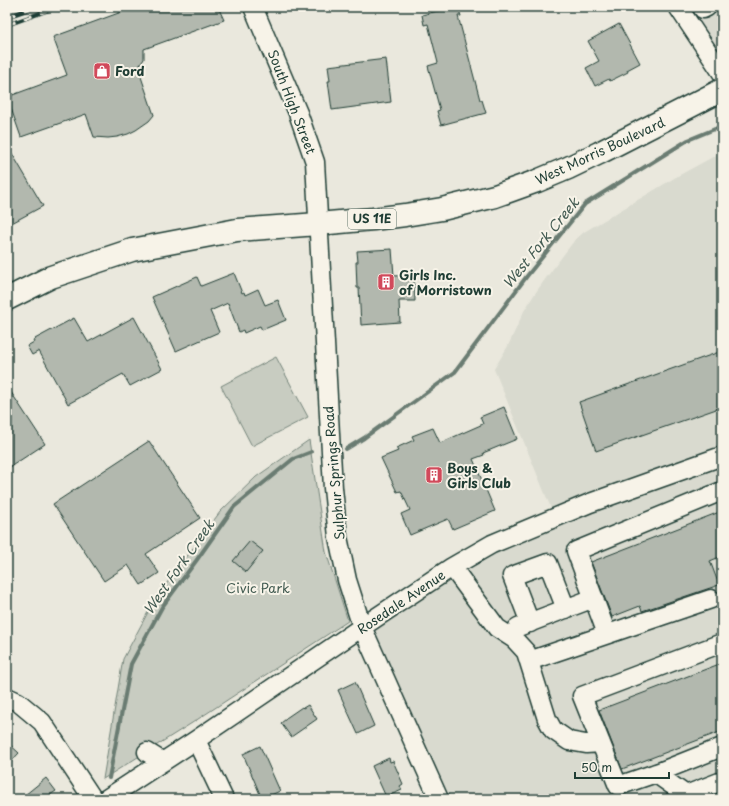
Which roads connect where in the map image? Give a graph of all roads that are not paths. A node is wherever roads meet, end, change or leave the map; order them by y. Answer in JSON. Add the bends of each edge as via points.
{"nodes":[{"id":1,"x":253,"y":7,"type":"edge"},
{"id":2,"x":678,"y":7,"type":"edge"},
{"id":3,"x":722,"y":73,"type":"edge"},
{"id":4,"x":722,"y":90,"type":"edge"},
{"id":5,"x":318,"y":224,"type":"junction"},
{"id":6,"x":7,"y":299,"type":"edge"},
{"id":7,"x":722,"y":456,"type":"edge"},
{"id":8,"x":722,"y":491,"type":"edge"},
{"id":9,"x":452,"y":568,"type":"junction"},
{"id":10,"x":594,"y":598,"type":"junction"},
{"id":11,"x":711,"y":599,"type":"dead end"},
{"id":12,"x":566,"y":609,"type":"junction"},
{"id":13,"x":530,"y":623,"type":"junction"},
{"id":14,"x":362,"y":627,"type":"junction"},
{"id":15,"x":504,"y":633,"type":"junction"},
{"id":16,"x":607,"y":634,"type":"junction"},
{"id":17,"x":722,"y":643,"type":"edge"},
{"id":18,"x":529,"y":662,"type":"junction"},
{"id":19,"x":7,"y":697,"type":"edge"},
{"id":20,"x":196,"y":740,"type":"junction"},
{"id":21,"x":601,"y":743,"type":"junction"},
{"id":22,"x":722,"y":747,"type":"edge"},
{"id":23,"x":147,"y":752,"type":"dead end"},
{"id":24,"x":163,"y":762,"type":"junction"},
{"id":25,"x":655,"y":773,"type":"junction"},
{"id":26,"x":722,"y":781,"type":"edge"},
{"id":27,"x":93,"y":799,"type":"edge"},
{"id":28,"x":106,"y":799,"type":"edge"},
{"id":29,"x":224,"y":799,"type":"edge"},
{"id":30,"x":439,"y":799,"type":"edge"}],
"edges":[{"from":1,"to":5,"type":"street","name":"South High Street","via":[[298,113],[315,162]]},
{"from":2,"to":3,"type":"street"},
{"from":4,"to":5,"type":"main road","name":"West Morris Boulevard","number":"US 11E","via":[[581,162],[495,196],[405,215]]},
{"from":5,"to":6,"type":"main road","name":"West Morris Boulevard","number":"US 11E","via":[[237,230],[132,250],[51,277]]},
{"from":5,"to":14,"type":"street","name":"Sulphur Springs Road","via":[[338,537],[347,580]]},
{"from":7,"to":9,"type":"street","name":"Rosedale Avenue","via":[[590,503],[492,544]]},
{"from":8,"to":10,"type":"street","via":[[576,551]]},
{"from":9,"to":14,"type":"street","name":"Rosedale Avenue"},
{"from":9,"to":15,"type":"street","via":[[497,628]]},
{"from":10,"to":12,"type":"street"},
{"from":10,"to":16,"type":"street"},
{"from":11,"to":16,"type":"street"},
{"from":12,"to":13,"type":"street"},
{"from":12,"to":13,"type":"street","via":[[548,563],[512,576]]},
{"from":13,"to":15,"type":"street"},
{"from":14,"to":20,"type":"street","name":"Rosedale Avenue"},
{"from":14,"to":30,"type":"street","name":"Sulphur Springs Road"},
{"from":15,"to":18,"type":"street","via":[[526,652]]},
{"from":16,"to":18,"type":"street"},
{"from":17,"to":21,"type":"street","via":[[582,696]]},
{"from":18,"to":21,"type":"street","via":[[553,730],[568,741]]},
{"from":19,"to":27,"type":"street","via":[[18,702],[42,722]]},
{"from":20,"to":24,"type":"street","name":"Rosedale Avenue"},
{"from":20,"to":29,"type":"street"},
{"from":21,"to":25,"type":"street","via":[[618,786]]},
{"from":22,"to":25,"type":"street"},
{"from":23,"to":24,"type":"street"},
{"from":24,"to":28,"type":"street","name":"Rosedale Avenue"},
{"from":25,"to":26,"type":"street","via":[[686,795]]}]}
